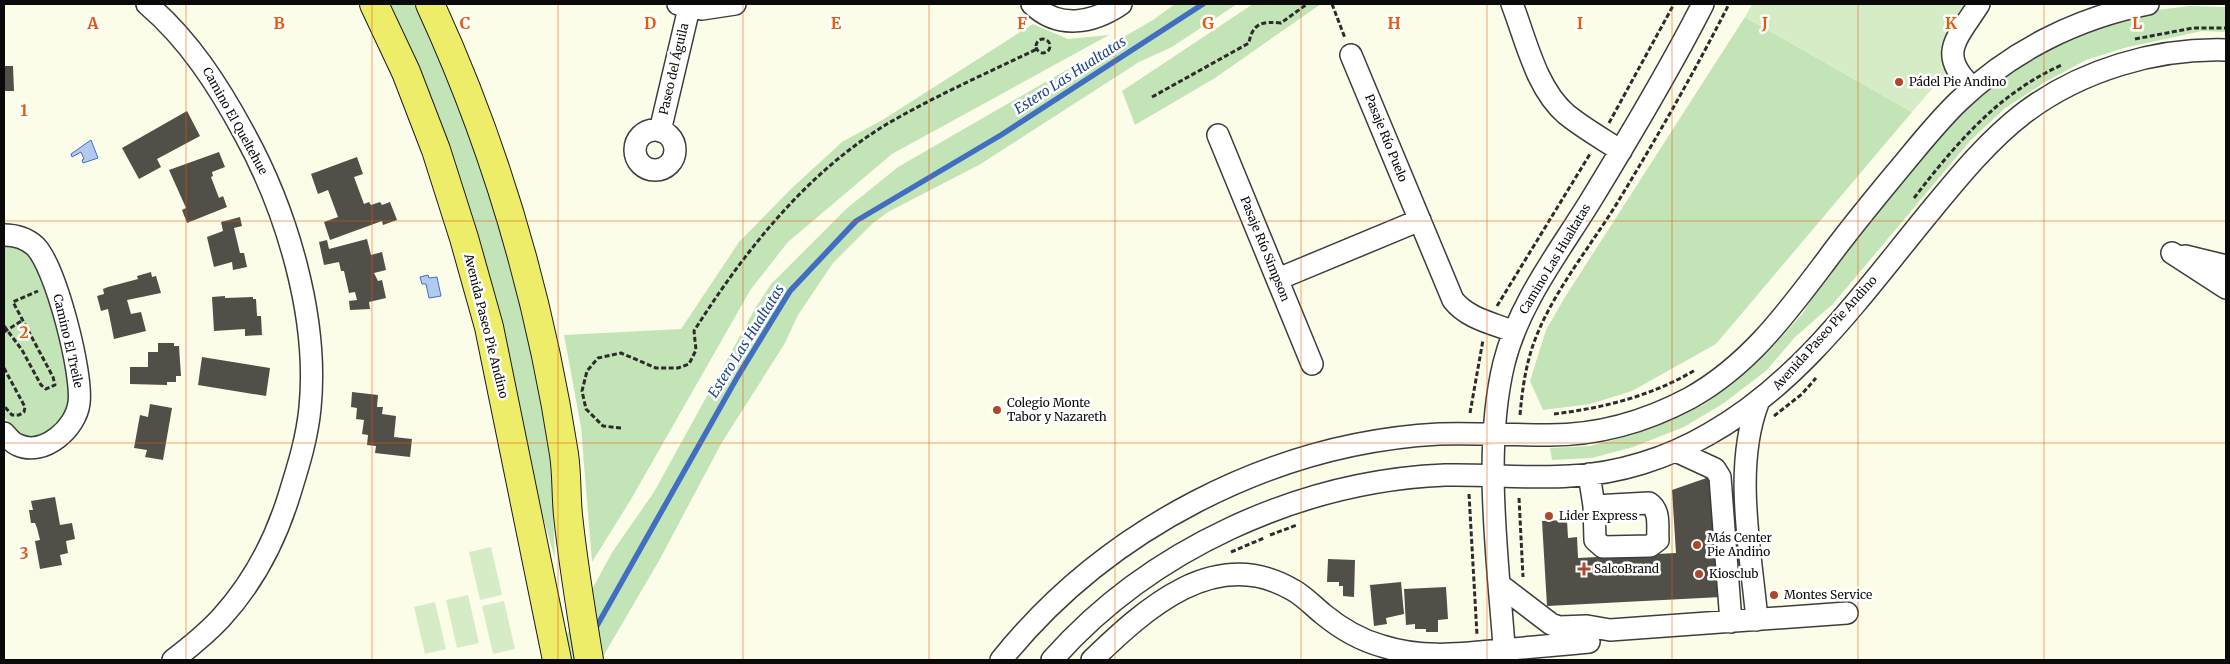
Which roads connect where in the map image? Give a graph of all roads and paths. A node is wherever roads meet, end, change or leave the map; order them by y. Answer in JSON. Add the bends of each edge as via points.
{"nodes":[{"id":1,"x":147,"y":4,"type":"edge"},
{"id":2,"x":374,"y":4,"type":"edge"},
{"id":3,"x":430,"y":4,"type":"edge"},
{"id":4,"x":735,"y":4,"type":"edge"},
{"id":5,"x":1032,"y":4,"type":"edge"},
{"id":6,"x":1121,"y":4,"type":"edge"},
{"id":7,"x":1307,"y":4,"type":"edge"},
{"id":8,"x":1332,"y":4,"type":"edge"},
{"id":9,"x":1512,"y":4,"type":"edge"},
{"id":10,"x":1674,"y":4,"type":"edge"},
{"id":11,"x":1703,"y":4,"type":"edge"},
{"id":12,"x":1729,"y":4,"type":"edge"},
{"id":13,"x":1978,"y":4,"type":"edge"},
{"id":14,"x":2148,"y":4,"type":"edge"},
{"id":15,"x":684,"y":6,"type":"edge"},
{"id":16,"x":1037,"y":49,"type":"junction"},
{"id":17,"x":2226,"y":50,"type":"edge"},
{"id":18,"x":1351,"y":55,"type":"joint"},
{"id":19,"x":1973,"y":88,"type":"junction"},
{"id":20,"x":1152,"y":97,"type":"dead end"},
{"id":21,"x":660,"y":131,"type":"dead end"},
{"id":22,"x":1218,"y":135,"type":"dead end"},
{"id":23,"x":1600,"y":137,"type":"junction"},
{"id":24,"x":1621,"y":151,"type":"junction"},
{"id":25,"x":1420,"y":220,"type":"junction"},
{"id":26,"x":4,"y":235,"type":"edge"},
{"id":27,"x":2226,"y":266,"type":"edge"},
{"id":28,"x":1278,"y":279,"type":"junction"},
{"id":29,"x":54,"y":284,"type":"junction"},
{"id":30,"x":2226,"y":288,"type":"edge"},
{"id":31,"x":23,"y":320,"type":"junction"},
{"id":32,"x":1489,"y":322,"type":"junction"},
{"id":33,"x":4,"y":326,"type":"edge"},
{"id":34,"x":5,"y":331,"type":"edge"},
{"id":35,"x":1514,"y":332,"type":"junction"},
{"id":36,"x":1312,"y":364,"type":"dead end"},
{"id":37,"x":4,"y":368,"type":"edge"},
{"id":38,"x":1696,"y":369,"type":"dead end"},
{"id":39,"x":1758,"y":403,"type":"junction"},
{"id":40,"x":4,"y":406,"type":"edge"},
{"id":41,"x":1470,"y":413,"type":"dead end"},
{"id":42,"x":1546,"y":414,"type":"dead end"},
{"id":43,"x":1520,"y":415,"type":"dead end"},
{"id":44,"x":622,"y":428,"type":"dead end"},
{"id":45,"x":4,"y":433,"type":"edge"},
{"id":46,"x":1494,"y":433,"type":"junction"},
{"id":47,"x":1676,"y":451,"type":"junction"},
{"id":48,"x":1744,"y":473,"type":"junction"},
{"id":49,"x":1494,"y":474,"type":"junction"},
{"id":50,"x":1589,"y":474,"type":"junction"},
{"id":51,"x":1720,"y":477,"type":"junction"},
{"id":52,"x":1461,"y":494,"type":"dead end"},
{"id":53,"x":1594,"y":506,"type":"dead end"},
{"id":54,"x":1304,"y":522,"type":"dead end"},
{"id":55,"x":1217,"y":576,"type":"junction"},
{"id":56,"x":1500,"y":584,"type":"junction"},
{"id":57,"x":1846,"y":613,"type":"dead end"},
{"id":58,"x":1757,"y":620,"type":"junction"},
{"id":59,"x":1731,"y":622,"type":"junction"},
{"id":60,"x":1592,"y":634,"type":"junction"},
{"id":61,"x":1478,"y":653,"type":"junction"},
{"id":62,"x":1505,"y":655,"type":"edge"},
{"id":63,"x":1102,"y":657,"type":"edge"},
{"id":64,"x":174,"y":660,"type":"edge"},
{"id":65,"x":557,"y":660,"type":"edge"},
{"id":66,"x":589,"y":660,"type":"edge"},
{"id":67,"x":1001,"y":660,"type":"edge"},
{"id":68,"x":1052,"y":660,"type":"edge"}],
"edges":[{"from":1,"to":64,"type":"street","name":"Camino El Queltehue","via":[[176,30],[204,65],[261,164],[292,252],[308,327],[312,367],[310,409],[301,458],[271,542],[258,569],[235,602]]},
{"from":2,"to":65,"type":"main road","name":"Avenida Paseo Pie Andino","via":[[406,72],[436,150],[464,238],[488,327]]},
{"from":3,"to":66,"type":"main road","via":[[457,63],[490,152],[531,289],[548,361],[564,456],[577,587]]},
{"from":4,"to":15,"type":"street","name":"Paseo del Águila","via":[[714,8]]},
{"from":5,"to":6,"type":"street","via":[[1054,17],[1075,21],[1095,19]]},
{"from":7,"to":20,"type":"path","via":[[1281,23],[1266,21],[1257,25],[1250,32],[1249,43]]},
{"from":8,"to":18,"type":"path"},
{"from":9,"to":23,"type":"street","via":[[1551,98],[1566,114]]},
{"from":10,"to":23,"type":"path"},
{"from":11,"to":24,"type":"street","name":"Camino Las Hualtatas"},
{"from":12,"to":43,"type":"path","via":[[1700,61],[1626,188],[1543,322],[1532,347],[1523,383]]},
{"from":13,"to":19,"type":"street","via":[[1952,52],[1953,63]]},
{"from":14,"to":19,"type":"street","via":[[2103,15],[2055,34],[2017,56]]},
{"from":15,"to":21,"type":"street","name":"Paseo del Águila"},
{"from":16,"to":16,"type":"path","via":[[1046,53],[1050,44],[1042,40],[1038,42]]},
{"from":16,"to":44,"type":"path","via":[[888,124],[831,165],[760,237],[735,271],[694,331],[696,350],[689,364],[678,368],[656,368],[621,353],[598,358],[587,371],[582,390],[586,409],[603,426]]},
{"from":17,"to":39,"type":"street","name":"Avenida Paseo Pie Andino","via":[[2194,50],[2151,56],[2111,68],[2079,80],[2022,114],[1971,163],[1852,307],[1796,368]]},
{"from":18,"to":25,"type":"street","name":"Pasaje Río Puelo"},
{"from":19,"to":46,"type":"street","via":[[1946,113],[1873,201],[1770,334],[1727,374],[1677,404],[1615,427],[1546,436]]},
{"from":22,"to":28,"type":"street","name":"Pasaje Río Simpson"},
{"from":23,"to":24,"type":"street"},
{"from":23,"to":32,"type":"path"},
{"from":24,"to":35,"type":"street","name":"Camino Las Hualtatas","via":[[1541,280]]},
{"from":25,"to":28,"type":"street"},
{"from":25,"to":32,"type":"street","name":"Pasaje Río Puelo","via":[[1453,300],[1463,311]]},
{"from":26,"to":29,"type":"street","name":"Camino El Treile","via":[[21,237],[35,246],[44,257]]},
{"from":27,"to":30,"type":"street","via":[[2172,253]]},
{"from":28,"to":36,"type":"street","name":"Pasaje Río Simpson"},
{"from":29,"to":31,"type":"path","via":[[13,302]]},
{"from":29,"to":45,"type":"street","name":"Camino El Treile","via":[[79,384],[77,414],[64,432],[39,447],[18,445]]},
{"from":31,"to":34,"type":"path"},
{"from":31,"to":34,"type":"path","via":[[53,377],[55,385],[51,389],[41,384],[22,350]]},
{"from":32,"to":35,"type":"street","name":"Pasaje Río Puelo"},
{"from":32,"to":41,"type":"path"},
{"from":33,"to":34,"type":"path"},
{"from":35,"to":46,"type":"street","name":"Camino Las Hualtatas","via":[[1500,383]]},
{"from":37,"to":40,"type":"path","via":[[25,407],[24,412],[12,415]]},
{"from":38,"to":42,"type":"path","via":[[1637,396],[1593,409]]},
{"from":39,"to":47,"type":"street","name":"Avenida Paseo Pie Andino","via":[[1712,433]]},
{"from":39,"to":48,"type":"street","via":[[1750,426]]},
{"from":46,"to":49,"type":"street","name":"Camino Las Hualtatas"},
{"from":46,"to":67,"type":"street","via":[[1434,434],[1365,443],[1294,460],[1234,483],[1152,528],[1096,567],[1052,606]]},
{"from":47,"to":50,"type":"street","name":"Avenida Paseo Pie Andino","via":[[1625,468]]},
{"from":47,"to":51,"type":"street","via":[[1714,469]]},
{"from":48,"to":51,"type":"street"},
{"from":48,"to":58,"type":"street"},
{"from":49,"to":50,"type":"street","name":"Avenida Paseo Pie Andino","via":[[1547,477]]},
{"from":49,"to":56,"type":"street","name":"Camino Las Hualtatas"},
{"from":49,"to":68,"type":"street","name":"Avenida Paseo Pie Andino","via":[[1441,476],[1365,485],[1311,498],[1260,517],[1191,549],[1144,579],[1090,622]]},
{"from":50,"to":53,"type":"street"},
{"from":51,"to":59,"type":"street"},
{"from":52,"to":61,"type":"path","via":[[1469,494]]},
{"from":54,"to":55,"type":"path","via":[[1220,557]]},
{"from":55,"to":61,"type":"street","via":[[1245,575],[1283,585],[1343,628],[1381,646],[1423,655]]},
{"from":55,"to":63,"type":"street","via":[[1193,583],[1171,595],[1134,622]]},
{"from":56,"to":60,"type":"street","via":[[1551,624]]},
{"from":56,"to":62,"type":"street","name":"Camino Las Hualtatas"},
{"from":57,"to":58,"type":"street"},
{"from":58,"to":59,"type":"street"},
{"from":59,"to":60,"type":"street"},
{"from":60,"to":62,"type":"street"},
{"from":61,"to":62,"type":"street"}]}
